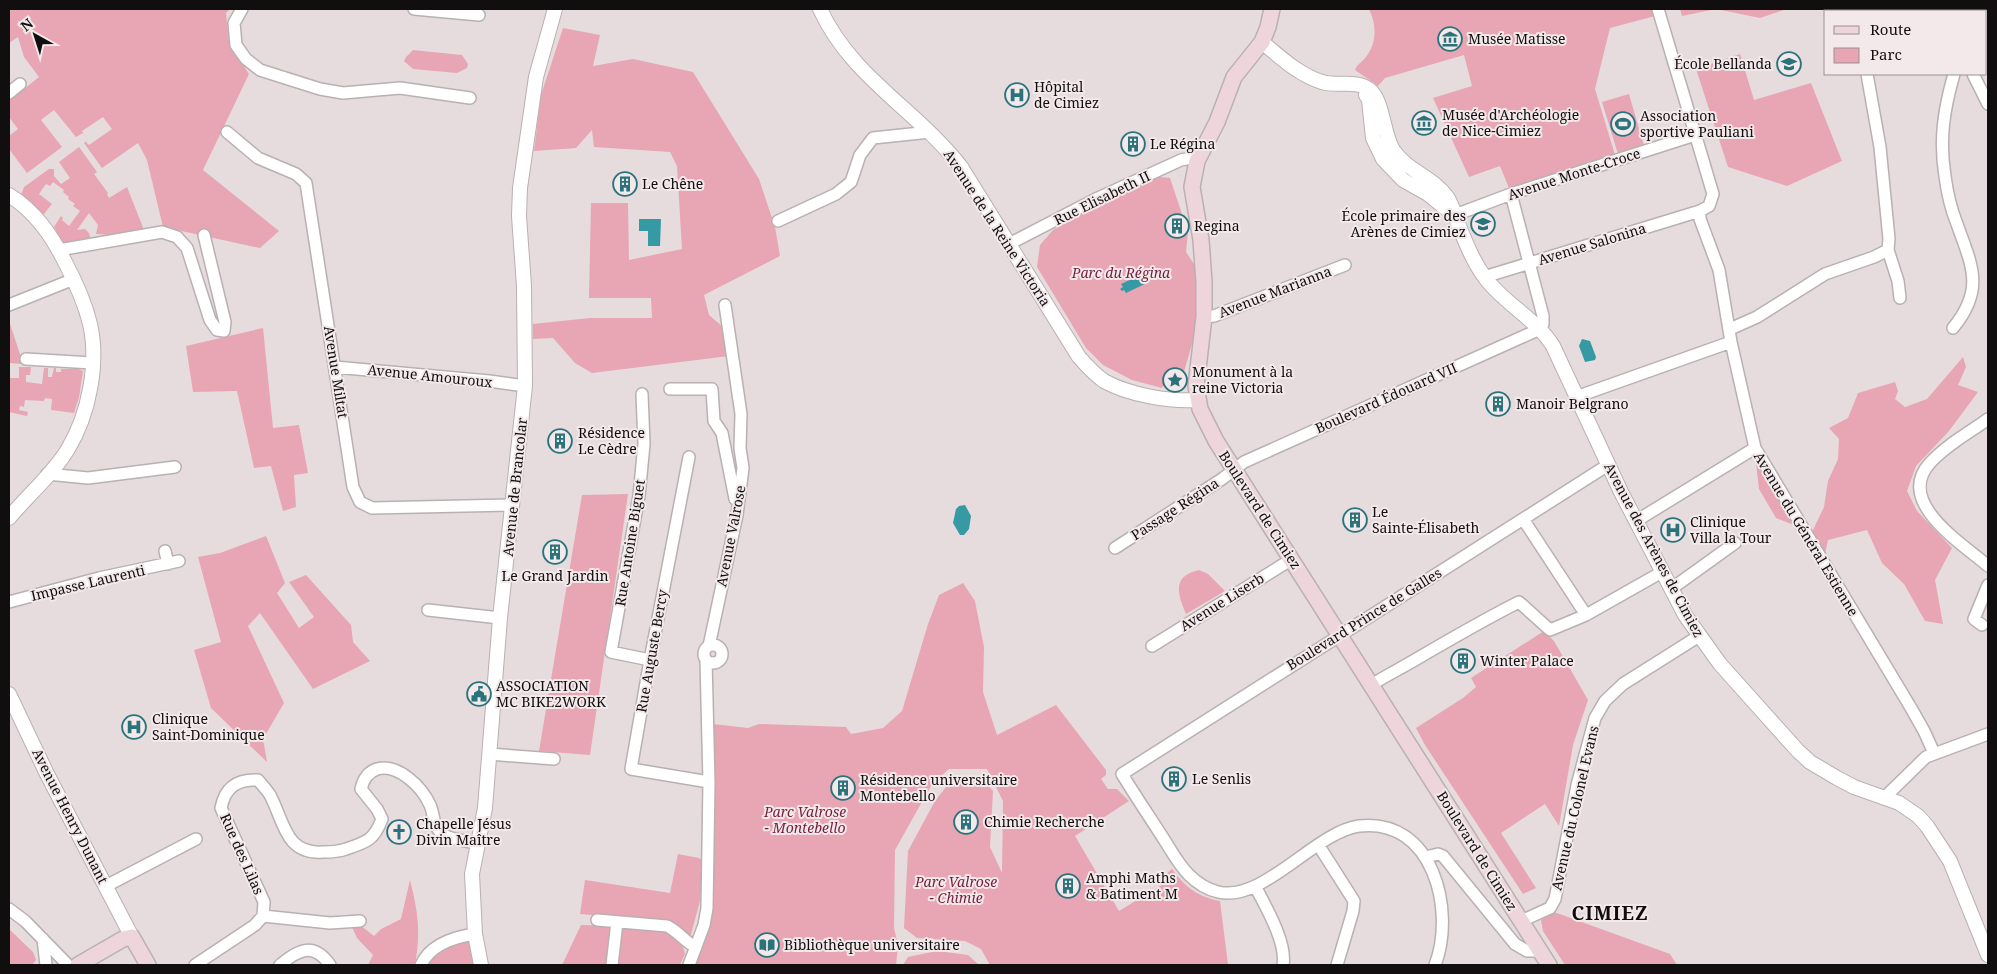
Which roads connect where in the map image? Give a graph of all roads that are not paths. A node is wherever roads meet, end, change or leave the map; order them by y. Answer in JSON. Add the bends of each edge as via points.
{"nodes":[{"id":1,"x":242,"y":9,"type":"edge"},
{"id":2,"x":414,"y":9,"type":"edge"},
{"id":3,"x":555,"y":9,"type":"edge"},
{"id":4,"x":820,"y":9,"type":"edge"},
{"id":5,"x":1272,"y":9,"type":"edge"},
{"id":6,"x":1658,"y":9,"type":"edge"},
{"id":7,"x":440,"y":10,"type":"edge"},
{"id":8,"x":479,"y":15,"type":"dead end"},
{"id":9,"x":1262,"y":42,"type":"junction"},
{"id":10,"x":1867,"y":75,"type":"edge"},
{"id":11,"x":1954,"y":75,"type":"edge"},
{"id":12,"x":1974,"y":75,"type":"edge"},
{"id":13,"x":20,"y":84,"type":"dead end"},
{"id":14,"x":9,"y":93,"type":"edge"},
{"id":15,"x":470,"y":98,"type":"dead end"},
{"id":16,"x":1988,"y":104,"type":"edge"},
{"id":17,"x":227,"y":132,"type":"dead end"},
{"id":18,"x":930,"y":132,"type":"junction"},
{"id":19,"x":1695,"y":135,"type":"junction"},
{"id":20,"x":1197,"y":161,"type":"junction"},
{"id":21,"x":1511,"y":194,"type":"junction"},
{"id":22,"x":9,"y":195,"type":"edge"},
{"id":23,"x":1700,"y":211,"type":"junction"},
{"id":24,"x":1455,"y":215,"type":"junction"},
{"id":25,"x":778,"y":221,"type":"dead end"},
{"id":26,"x":204,"y":235,"type":"dead end"},
{"id":27,"x":1010,"y":244,"type":"junction"},
{"id":28,"x":59,"y":250,"type":"junction"},
{"id":29,"x":1888,"y":250,"type":"junction"},
{"id":30,"x":1529,"y":263,"type":"junction"},
{"id":31,"x":1345,"y":265,"type":"dead end"},
{"id":32,"x":1484,"y":277,"type":"junction"},
{"id":33,"x":74,"y":279,"type":"junction"},
{"id":34,"x":1900,"y":298,"type":"dead end"},
{"id":35,"x":9,"y":305,"type":"edge"},
{"id":36,"x":725,"y":305,"type":"dead end"},
{"id":37,"x":1204,"y":317,"type":"junction"},
{"id":38,"x":1952,"y":328,"type":"dead end"},
{"id":39,"x":1540,"y":329,"type":"junction"},
{"id":40,"x":1730,"y":329,"type":"junction"},
{"id":41,"x":1731,"y":342,"type":"junction"},
{"id":42,"x":26,"y":359,"type":"dead end"},
{"id":43,"x":92,"y":363,"type":"junction"},
{"id":44,"x":335,"y":367,"type":"junction"},
{"id":45,"x":524,"y":386,"type":"junction"},
{"id":46,"x":670,"y":389,"type":"dead end"},
{"id":47,"x":642,"y":394,"type":"dead end"},
{"id":48,"x":1576,"y":397,"type":"junction"},
{"id":49,"x":1198,"y":400,"type":"junction"},
{"id":50,"x":1988,"y":419,"type":"edge"},
{"id":51,"x":1755,"y":448,"type":"junction"},
{"id":52,"x":689,"y":458,"type":"dead end"},
{"id":53,"x":1608,"y":465,"type":"junction"},
{"id":54,"x":175,"y":467,"type":"dead end"},
{"id":55,"x":1234,"y":470,"type":"junction"},
{"id":56,"x":47,"y":474,"type":"junction"},
{"id":57,"x":512,"y":505,"type":"junction"},
{"id":58,"x":737,"y":515,"type":"junction"},
{"id":59,"x":9,"y":518,"type":"edge"},
{"id":60,"x":1523,"y":519,"type":"junction"},
{"id":61,"x":1636,"y":521,"type":"junction"},
{"id":62,"x":1735,"y":543,"type":"dead end"},
{"id":63,"x":1115,"y":548,"type":"dead end"},
{"id":64,"x":165,"y":551,"type":"dead end"},
{"id":65,"x":1292,"y":559,"type":"junction"},
{"id":66,"x":1988,"y":566,"type":"edge"},
{"id":67,"x":1662,"y":572,"type":"junction"},
{"id":68,"x":1988,"y":585,"type":"edge"},
{"id":69,"x":1672,"y":589,"type":"junction"},
{"id":70,"x":9,"y":602,"type":"edge"},
{"id":71,"x":428,"y":610,"type":"dead end"},
{"id":72,"x":1586,"y":615,"type":"junction"},
{"id":73,"x":500,"y":618,"type":"junction"},
{"id":74,"x":1982,"y":625,"type":"dead end"},
{"id":75,"x":1340,"y":634,"type":"junction"},
{"id":76,"x":1699,"y":636,"type":"junction"},
{"id":77,"x":709,"y":646,"type":"junction"},
{"id":78,"x":1152,"y":646,"type":"dead end"},
{"id":79,"x":650,"y":660,"type":"junction"},
{"id":80,"x":706,"y":660,"type":"junction"},
{"id":81,"x":1371,"y":685,"type":"junction"},
{"id":82,"x":9,"y":694,"type":"edge"},
{"id":83,"x":1988,"y":734,"type":"edge"},
{"id":84,"x":1934,"y":753,"type":"junction"},
{"id":85,"x":490,"y":754,"type":"junction"},
{"id":86,"x":554,"y":759,"type":"dead end"},
{"id":87,"x":708,"y":782,"type":"junction"},
{"id":88,"x":1886,"y":797,"type":"junction"},
{"id":89,"x":196,"y":839,"type":"dead end"},
{"id":90,"x":478,"y":844,"type":"junction"},
{"id":91,"x":1319,"y":846,"type":"junction"},
{"id":92,"x":1426,"y":857,"type":"junction"},
{"id":93,"x":106,"y":886,"type":"junction"},
{"id":94,"x":1255,"y":886,"type":"junction"},
{"id":95,"x":9,"y":909,"type":"edge"},
{"id":96,"x":263,"y":916,"type":"junction"},
{"id":97,"x":597,"y":920,"type":"dead end"},
{"id":98,"x":360,"y":921,"type":"dead end"},
{"id":99,"x":1521,"y":921,"type":"junction"},
{"id":100,"x":617,"y":922,"type":"junction"},
{"id":101,"x":475,"y":934,"type":"junction"},
{"id":102,"x":132,"y":937,"type":"junction"},
{"id":103,"x":43,"y":939,"type":"junction"},
{"id":104,"x":696,"y":948,"type":"junction"},
{"id":105,"x":1540,"y":951,"type":"junction"},
{"id":106,"x":1988,"y":955,"type":"edge"},
{"id":107,"x":46,"y":965,"type":"edge"},
{"id":108,"x":68,"y":965,"type":"edge"},
{"id":109,"x":78,"y":965,"type":"edge"},
{"id":110,"x":148,"y":965,"type":"edge"},
{"id":111,"x":195,"y":965,"type":"edge"},
{"id":112,"x":280,"y":965,"type":"edge"},
{"id":113,"x":330,"y":965,"type":"edge"},
{"id":114,"x":421,"y":965,"type":"edge"},
{"id":115,"x":481,"y":965,"type":"edge"},
{"id":116,"x":612,"y":965,"type":"edge"},
{"id":117,"x":689,"y":965,"type":"edge"},
{"id":118,"x":1283,"y":965,"type":"edge"},
{"id":119,"x":1337,"y":965,"type":"edge"},
{"id":120,"x":1435,"y":965,"type":"edge"},
{"id":121,"x":1549,"y":965,"type":"edge"}],
"edges":[{"from":1,"to":15,"type":"street","via":[[234,23],[236,45],[260,70],[343,93],[400,88]]},
{"from":2,"to":7,"type":"street"},
{"from":3,"to":45,"type":"street","name":"Avenue de Brancolar","via":[[536,77],[520,188]]},
{"from":4,"to":18,"type":"street","name":"Avenue de la Reine Victoria","via":[[830,30],[848,54],[908,115]]},
{"from":5,"to":9,"type":"main road","name":"Boulevard de Cimiez"},
{"from":6,"to":19,"type":"street"},
{"from":7,"to":8,"type":"street"},
{"from":9,"to":20,"type":"main road","name":"Boulevard de Cimiez","via":[[1234,78]]},
{"from":9,"to":24,"type":"street","name":"Avenue des Arènes de Cimiez","via":[[1315,80],[1365,87],[1376,98],[1383,126],[1394,150],[1412,169],[1440,188],[1448,197]]},
{"from":10,"to":29,"type":"street","via":[[1880,147]]},
{"from":11,"to":38,"type":"street","via":[[1941,131],[1943,164],[1956,223],[1969,256],[1973,288],[1965,309]]},
{"from":12,"to":16,"type":"street"},
{"from":13,"to":14,"type":"street"},
{"from":17,"to":44,"type":"street","name":"Avenue Miltat","via":[[258,158],[296,174],[306,183]]},
{"from":18,"to":25,"type":"street","via":[[873,138],[860,155],[851,182],[836,194]]},
{"from":18,"to":27,"type":"street","name":"Avenue de la Reine Victoria","via":[[961,167]]},
{"from":19,"to":21,"type":"street","name":"Avenue Monte-Croce"},
{"from":19,"to":23,"type":"street","via":[[1713,194],[1709,206]]},
{"from":20,"to":27,"type":"street","name":"Rue Elisabeth II","via":[[1191,158],[1181,160]]},
{"from":20,"to":37,"type":"main road","name":"Boulevard de Cimiez","via":[[1192,187],[1202,252]]},
{"from":21,"to":24,"type":"street","name":"Avenue Monte-Croce"},
{"from":21,"to":30,"type":"street"},
{"from":22,"to":28,"type":"street","via":[[40,221]]},
{"from":23,"to":30,"type":"street","name":"Avenue Salonina"},
{"from":23,"to":40,"type":"street","name":"Avenue du Général Estienne","via":[[1719,270]]},
{"from":24,"to":32,"type":"street","name":"Avenue des Arènes de Cimiez","via":[[1468,249]]},
{"from":26,"to":28,"type":"street","via":[[225,322],[224,331],[217,330],[210,320],[187,248],[176,237],[162,232]]},
{"from":27,"to":49,"type":"street","name":"Avenue de la Reine Victoria","via":[[1078,357],[1091,371],[1117,387],[1172,400]]},
{"from":28,"to":33,"type":"street"},
{"from":29,"to":34,"type":"street"},
{"from":29,"to":40,"type":"street","via":[[1825,274],[1757,317]]},
{"from":30,"to":32,"type":"street","name":"Avenue Salonina"},
{"from":30,"to":39,"type":"street","via":[[1542,316]]},
{"from":31,"to":37,"type":"street","name":"Avenue Marianna","via":[[1214,316]]},
{"from":32,"to":39,"type":"street","name":"Avenue des Arènes de Cimiez"},
{"from":33,"to":35,"type":"street"},
{"from":33,"to":43,"type":"street","via":[[90,326]]},
{"from":36,"to":58,"type":"street","name":"Avenue Valrose","via":[[741,414],[743,468]]},
{"from":37,"to":49,"type":"main road","name":"Boulevard de Cimiez","via":[[1197,372]]},
{"from":39,"to":48,"type":"street","name":"Avenue des Arènes de Cimiez","via":[[1553,346]]},
{"from":39,"to":55,"type":"street","name":"Boulevard Édouard VII","via":[[1282,444]]},
{"from":40,"to":41,"type":"street","name":"Avenue du Général Estienne"},
{"from":41,"to":48,"type":"street"},
{"from":41,"to":51,"type":"street","name":"Avenue du Général Estienne"},
{"from":42,"to":43,"type":"street"},
{"from":43,"to":56,"type":"street","via":[[89,395],[80,423],[68,449]]},
{"from":44,"to":45,"type":"street","name":"Avenue Amouroux"},
{"from":44,"to":57,"type":"street","name":"Avenue Miltat","via":[[353,488],[360,502],[372,508]]},
{"from":45,"to":57,"type":"street","name":"Avenue de Brancolar"},
{"from":46,"to":58,"type":"street","via":[[712,389],[714,421],[722,433]]},
{"from":47,"to":79,"type":"street","name":"Rue Antoine Biguet","via":[[644,444],[639,496],[611,652]]},
{"from":48,"to":53,"type":"street","name":"Avenue des Arènes de Cimiez"},
{"from":49,"to":55,"type":"main road","name":"Boulevard de Cimiez","via":[[1208,430]]},
{"from":50,"to":66,"type":"street","via":[[1930,464],[1923,474],[1921,489],[1925,507],[1933,518]]},
{"from":51,"to":61,"type":"street"},
{"from":51,"to":84,"type":"street","name":"Avenue du Général Estienne","via":[[1911,708]]},
{"from":52,"to":79,"type":"street","name":"Rue Auguste Bercy"},
{"from":53,"to":60,"type":"street","name":"Boulevard Prince de Galles"},
{"from":53,"to":61,"type":"street","name":"Avenue des Arènes de Cimiez"},
{"from":54,"to":56,"type":"street","via":[[88,478]]},
{"from":55,"to":63,"type":"street","name":"Passage Régina"},
{"from":55,"to":65,"type":"main road","name":"Boulevard de Cimiez"},
{"from":56,"to":59,"type":"street"},
{"from":57,"to":73,"type":"street","name":"Avenue de Brancolar"},
{"from":58,"to":77,"type":"street","name":"Avenue Valrose"},
{"from":60,"to":72,"type":"street"},
{"from":60,"to":75,"type":"street","name":"Boulevard Prince de Galles"},
{"from":61,"to":67,"type":"street","name":"Avenue des Arènes de Cimiez"},
{"from":62,"to":69,"type":"street"},
{"from":64,"to":70,"type":"street","name":"Impasse Laurenti","via":[[173,562]]},
{"from":65,"to":75,"type":"main road","name":"Boulevard de Cimiez"},
{"from":65,"to":78,"type":"street","name":"Avenue Liserb"},
{"from":67,"to":69,"type":"street","name":"Avenue des Arènes de Cimiez"},
{"from":67,"to":72,"type":"street"},
{"from":68,"to":74,"type":"street","via":[[1974,619]]},
{"from":69,"to":76,"type":"street","name":"Avenue des Arènes de Cimiez"},
{"from":71,"to":73,"type":"street"},
{"from":72,"to":81,"type":"street","via":[[1550,630],[1519,602]]},
{"from":73,"to":85,"type":"street","name":"Avenue de Brancolar"},
{"from":75,"to":81,"type":"main road","name":"Boulevard de Cimiez"},
{"from":75,"to":94,"type":"street","name":"Boulevard Prince de Galles","via":[[1122,774],[1184,869],[1196,882],[1224,893]]},
{"from":76,"to":88,"type":"street","name":"Avenue des Arènes de Cimiez","via":[[1720,664],[1810,762],[1854,787]]},
{"from":76,"to":99,"type":"street","name":"Avenue du Colonel Evans","via":[[1623,684],[1605,701],[1595,718],[1586,749],[1554,899],[1550,908]]},
{"from":77,"to":80,"type":"street","name":"Avenue Valrose","via":[[705,651]]},
{"from":77,"to":80,"type":"street","via":[[717,646],[722,650],[722,656],[714,664]]},
{"from":79,"to":87,"type":"street","name":"Rue Auguste Bercy","via":[[631,769]]},
{"from":80,"to":87,"type":"street","name":"Avenue Valrose"},
{"from":81,"to":99,"type":"main road","name":"Boulevard de Cimiez"},
{"from":82,"to":93,"type":"street","name":"Avenue Henry Dunant"},
{"from":83,"to":84,"type":"street"},
{"from":84,"to":88,"type":"street","via":[[1919,763]]},
{"from":85,"to":86,"type":"street"},
{"from":85,"to":90,"type":"street","name":"Avenue de Brancolar"},
{"from":87,"to":104,"type":"street","name":"Avenue Valrose","via":[[707,908]]},
{"from":88,"to":106,"type":"street","name":"Avenue des Arènes de Cimiez","via":[[1918,816],[1935,836],[1950,861]]},
{"from":89,"to":93,"type":"street"},
{"from":90,"to":96,"type":"street","name":"Rue des Lilas","via":[[444,835],[434,823],[431,806],[417,784],[384,767],[373,770],[363,780],[361,789],[382,819],[376,835],[339,852],[309,853],[294,844],[270,794],[258,780],[246,779],[234,785],[224,796],[221,808],[264,902]]},
{"from":90,"to":101,"type":"street","name":"Avenue de Brancolar","via":[[472,874]]},
{"from":91,"to":92,"type":"street","via":[[1353,828],[1380,827],[1402,835]]},
{"from":91,"to":94,"type":"street"},
{"from":91,"to":119,"type":"street","via":[[1354,901]]},
{"from":92,"to":105,"type":"street","via":[[1438,854],[1445,857],[1508,936],[1523,949]]},
{"from":92,"to":120,"type":"street","via":[[1438,888],[1441,914],[1441,944]]},
{"from":93,"to":102,"type":"street","name":"Avenue Henry Dunant"},
{"from":94,"to":118,"type":"street","via":[[1277,932],[1285,956]]},
{"from":95,"to":103,"type":"street"},
{"from":96,"to":98,"type":"street","via":[[330,923]]},
{"from":96,"to":111,"type":"street","via":[[255,925]]},
{"from":97,"to":100,"type":"street"},
{"from":99,"to":105,"type":"main road","name":"Boulevard de Cimiez"},
{"from":100,"to":104,"type":"street","via":[[667,926]]},
{"from":100,"to":116,"type":"street"},
{"from":101,"to":114,"type":"street","via":[[443,943],[433,949]]},
{"from":101,"to":115,"type":"street","name":"Avenue de Brancolar"},
{"from":102,"to":109,"type":"main road","via":[[123,938]]},
{"from":102,"to":110,"type":"main road"},
{"from":103,"to":107,"type":"street"},
{"from":103,"to":108,"type":"street"},
{"from":104,"to":117,"type":"street","name":"Avenue Valrose"},
{"from":105,"to":121,"type":"main road","name":"Boulevard de Cimiez"},
{"from":112,"to":113,"type":"street","via":[[299,952],[312,950],[323,955]]}]}
